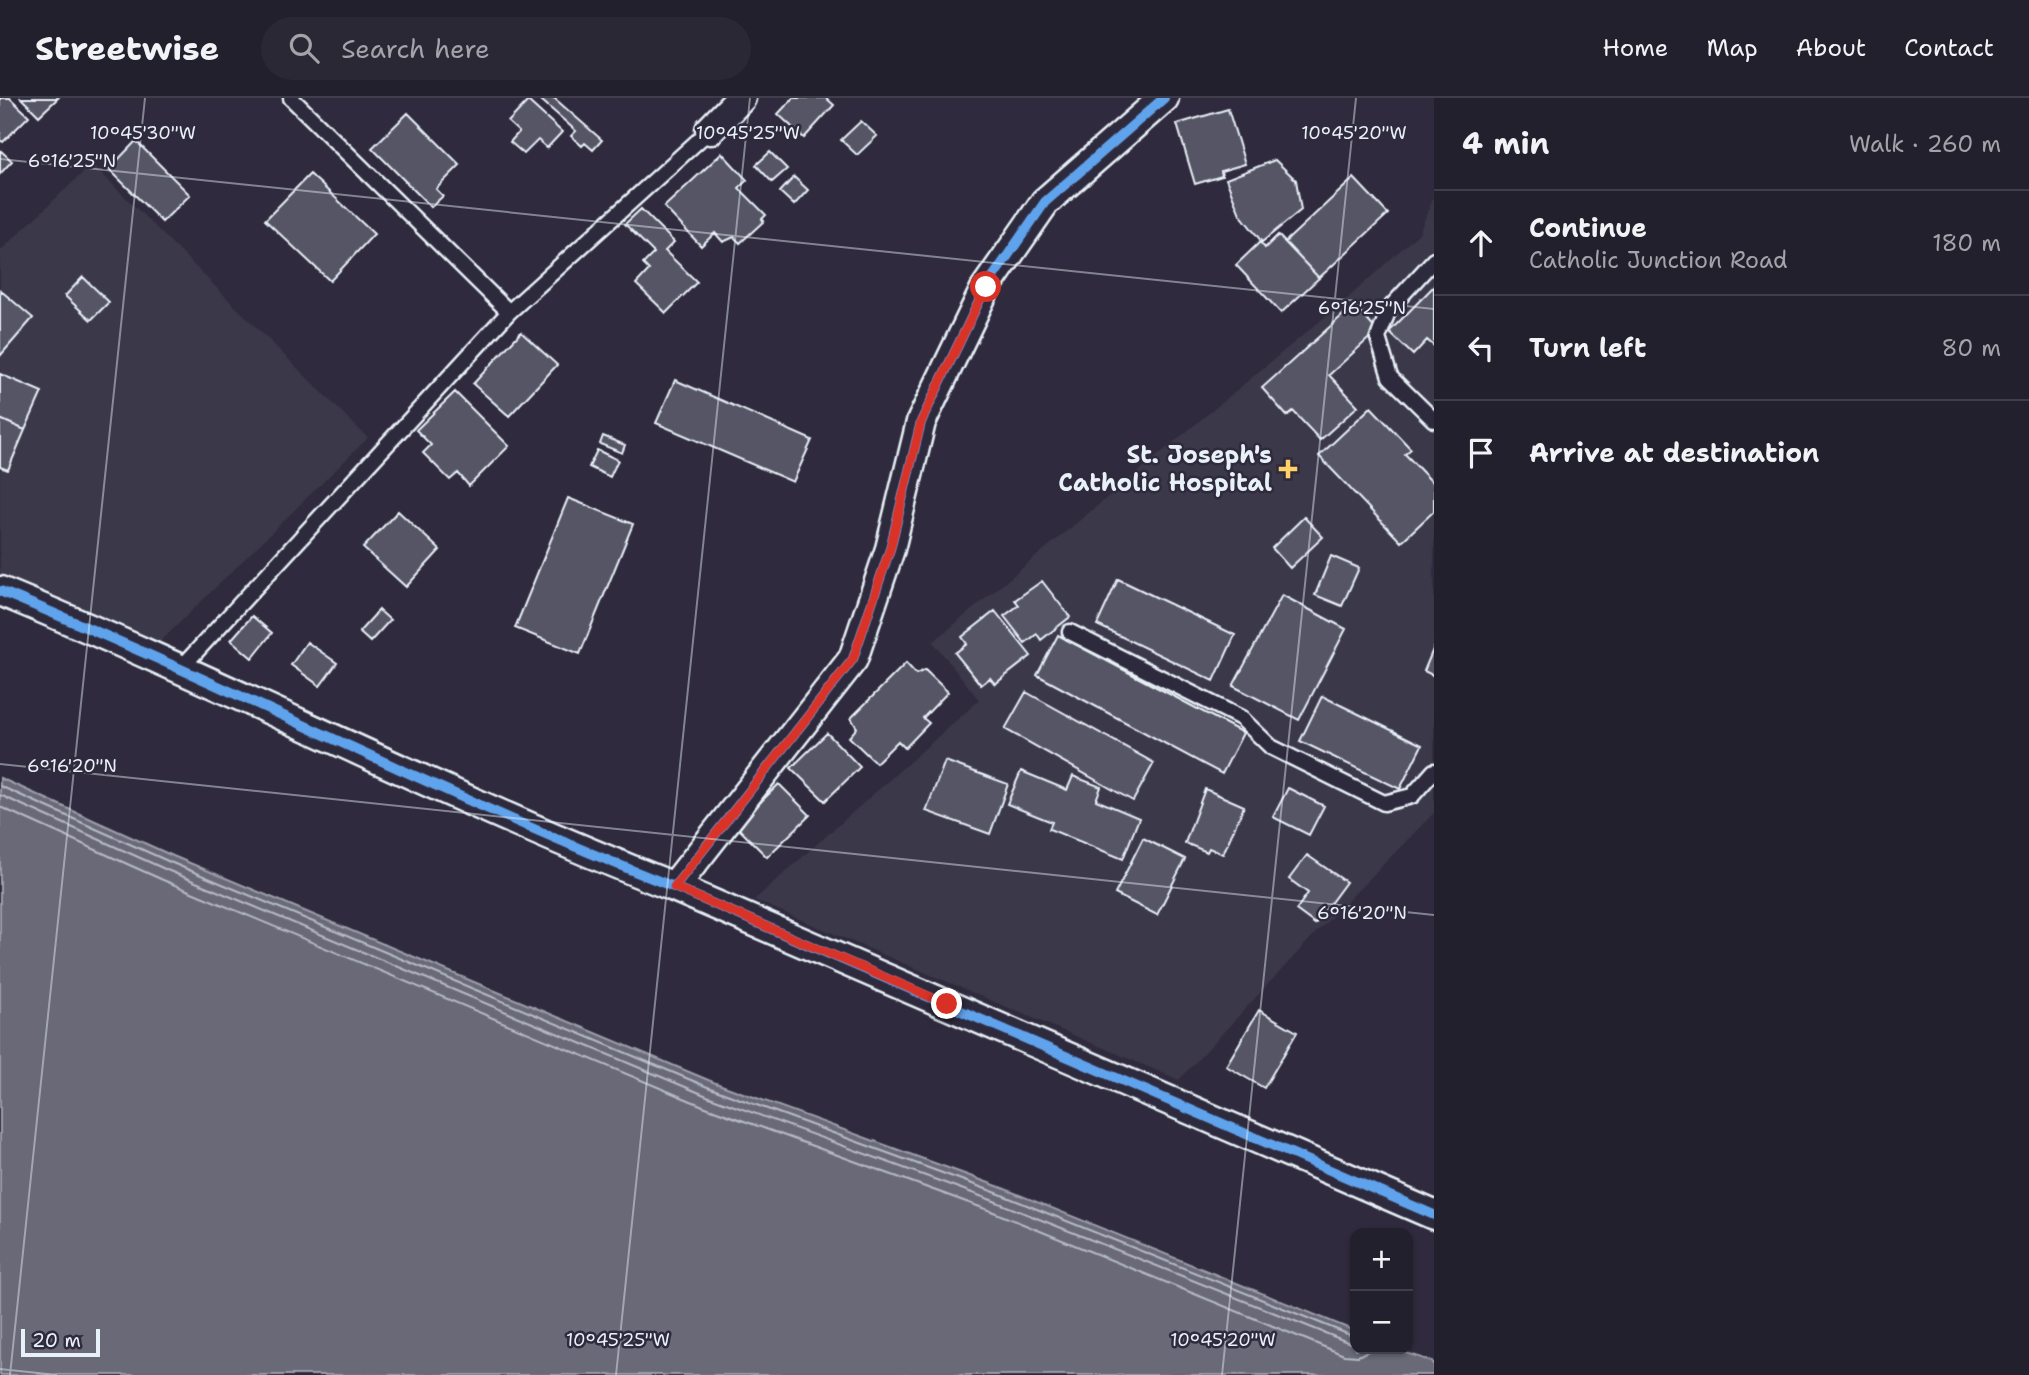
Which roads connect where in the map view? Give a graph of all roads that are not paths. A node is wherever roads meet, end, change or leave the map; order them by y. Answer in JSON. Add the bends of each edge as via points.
{"nodes":[{"id":1,"x":291,"y":98,"type":"edge"},
{"id":2,"x":741,"y":98,"type":"edge"},
{"id":3,"x":1164,"y":98,"type":"edge"},
{"id":4,"x":709,"y":130,"type":"joint"},
{"id":5,"x":1434,"y":260,"type":"edge"},
{"id":6,"x":509,"y":312,"type":"junction"},
{"id":7,"x":1434,"y":420,"type":"edge"},
{"id":8,"x":0,"y":591,"type":"edge"},
{"id":9,"x":1070,"y":632,"type":"dead end"},
{"id":10,"x":181,"y":668,"type":"junction"},
{"id":11,"x":1434,"y":771,"type":"edge"},
{"id":12,"x":674,"y":887,"type":"junction"},
{"id":13,"x":1434,"y":1215,"type":"edge"}],
"edges":[{"from":1,"to":6,"type":"lane"},
{"from":2,"to":4,"type":"street"},
{"from":3,"to":12,"type":"street","via":[[1045,202],[986,287],[921,422],[890,549],[853,659]]},
{"from":4,"to":6,"type":"lane"},
{"from":5,"to":7,"type":"lane","via":[[1389,309],[1378,338],[1390,377]]},
{"from":6,"to":10,"type":"lane"},
{"from":8,"to":10,"type":"street"},
{"from":9,"to":11,"type":"lane","via":[[1241,718],[1271,747],[1384,803],[1412,796]]},
{"from":10,"to":12,"type":"street","via":[[570,846]]},
{"from":12,"to":13,"type":"street"}]}
